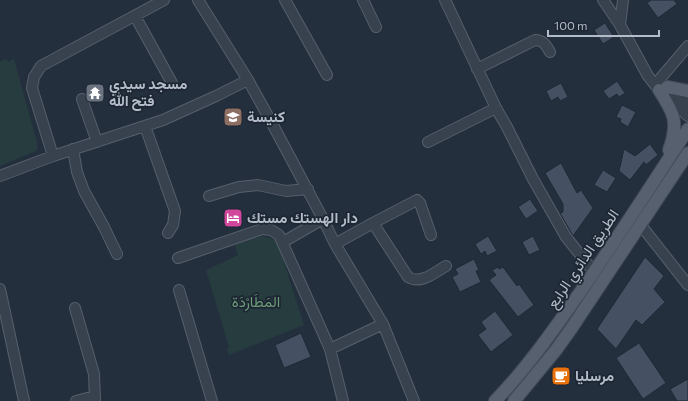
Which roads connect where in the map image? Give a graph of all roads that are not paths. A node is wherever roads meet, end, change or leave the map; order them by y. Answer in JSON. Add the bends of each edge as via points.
{"nodes":[{"id":1,"x":164,"y":0,"type":"edge"},
{"id":2,"x":198,"y":0,"type":"edge"},
{"id":3,"x":285,"y":0,"type":"edge"},
{"id":4,"x":363,"y":0,"type":"edge"},
{"id":5,"x":445,"y":0,"type":"edge"},
{"id":6,"x":603,"y":0,"type":"edge"},
{"id":7,"x":623,"y":0,"type":"edge"},
{"id":8,"x":135,"y":16,"type":"junction"},
{"id":9,"x":620,"y":25,"type":"junction"},
{"id":10,"x":376,"y":27,"type":"dead end"},
{"id":11,"x":688,"y":46,"type":"edge"},
{"id":12,"x":550,"y":52,"type":"dead end"},
{"id":13,"x":477,"y":69,"type":"junction"},
{"id":14,"x":327,"y":75,"type":"dead end"},
{"id":15,"x":248,"y":80,"type":"junction"},
{"id":16,"x":172,"y":83,"type":"dead end"},
{"id":17,"x":662,"y":86,"type":"junction"},
{"id":18,"x":688,"y":91,"type":"edge"},
{"id":19,"x":82,"y":98,"type":"dead end"},
{"id":20,"x":688,"y":105,"type":"edge"},
{"id":21,"x":496,"y":108,"type":"junction"},
{"id":22,"x":688,"y":116,"type":"edge"},
{"id":23,"x":145,"y":126,"type":"junction"},
{"id":24,"x":688,"y":129,"type":"edge"},
{"id":25,"x":97,"y":142,"type":"junction"},
{"id":26,"x":428,"y":142,"type":"dead end"},
{"id":27,"x":72,"y":149,"type":"junction"},
{"id":28,"x":688,"y":152,"type":"edge"},
{"id":29,"x":53,"y":156,"type":"junction"},
{"id":30,"x":663,"y":167,"type":"junction"},
{"id":31,"x":0,"y":176,"type":"edge"},
{"id":32,"x":308,"y":189,"type":"junction"},
{"id":33,"x":209,"y":196,"type":"dead end"},
{"id":34,"x":323,"y":219,"type":"junction"},
{"id":35,"x":372,"y":222,"type":"junction"},
{"id":36,"x":640,"y":224,"type":"junction"},
{"id":37,"x":168,"y":233,"type":"dead end"},
{"id":38,"x":431,"y":234,"type":"dead end"},
{"id":39,"x":283,"y":242,"type":"junction"},
{"id":40,"x":335,"y":244,"type":"junction"},
{"id":41,"x":116,"y":254,"type":"dead end"},
{"id":42,"x":178,"y":258,"type":"dead end"},
{"id":43,"x":446,"y":266,"type":"dead end"},
{"id":44,"x":594,"y":272,"type":"junction"},
{"id":45,"x":688,"y":285,"type":"edge"},
{"id":46,"x":0,"y":289,"type":"edge"},
{"id":47,"x":179,"y":290,"type":"dead end"},
{"id":48,"x":75,"y":308,"type":"dead end"},
{"id":49,"x":383,"y":324,"type":"junction"},
{"id":50,"x":5,"y":330,"type":"edge"},
{"id":51,"x":330,"y":349,"type":"junction"},
{"id":52,"x":95,"y":398,"type":"edge"},
{"id":53,"x":24,"y":401,"type":"edge"},
{"id":54,"x":76,"y":401,"type":"edge"},
{"id":55,"x":212,"y":401,"type":"edge"},
{"id":56,"x":343,"y":401,"type":"edge"},
{"id":57,"x":414,"y":401,"type":"edge"},
{"id":58,"x":495,"y":401,"type":"edge"},
{"id":59,"x":514,"y":401,"type":"edge"}],
"edges":[{"from":1,"to":8,"type":"street"},
{"from":2,"to":15,"type":"street"},
{"from":3,"to":14,"type":"street"},
{"from":4,"to":10,"type":"street"},
{"from":5,"to":13,"type":"street"},
{"from":6,"to":9,"type":"street"},
{"from":7,"to":9,"type":"street"},
{"from":8,"to":16,"type":"street"},
{"from":8,"to":29,"type":"street","via":[[41,66],[36,72],[32,88]]},
{"from":9,"to":17,"type":"street","via":[[643,67]]},
{"from":11,"to":17,"type":"street"},
{"from":12,"to":13,"type":"street","via":[[545,43],[535,40]]},
{"from":13,"to":21,"type":"street"},
{"from":15,"to":23,"type":"street"},
{"from":15,"to":32,"type":"street"},
{"from":17,"to":18,"type":"main road"},
{"from":17,"to":20,"type":"street"},
{"from":17,"to":22,"type":"street"},
{"from":17,"to":30,"type":"main road","via":[[674,122],[674,137]]},
{"from":19,"to":25,"type":"street"},
{"from":21,"to":26,"type":"street"},
{"from":21,"to":44,"type":"street","via":[[566,237]]},
{"from":23,"to":25,"type":"street"},
{"from":23,"to":37,"type":"street","via":[[175,211],[173,225]]},
{"from":24,"to":30,"type":"main road","name":"الطريق الدائري الرابع"},
{"from":25,"to":27,"type":"street"},
{"from":27,"to":29,"type":"street"},
{"from":27,"to":41,"type":"street","via":[[84,191]]},
{"from":28,"to":36,"type":"main road","name":"الطريق الدائري الرابع"},
{"from":29,"to":31,"type":"street"},
{"from":30,"to":44,"type":"main road","name":"الطريق الدائري الرابع"},
{"from":32,"to":33,"type":"street","via":[[286,191],[258,185],[239,187]]},
{"from":32,"to":34,"type":"street"},
{"from":34,"to":39,"type":"street"},
{"from":34,"to":40,"type":"street"},
{"from":35,"to":38,"type":"street","via":[[417,200],[420,202]]},
{"from":35,"to":40,"type":"street"},
{"from":35,"to":43,"type":"street","via":[[408,277],[421,280]]},
{"from":36,"to":45,"type":"street"},
{"from":36,"to":59,"type":"main road","name":"الطريق الدائري الرابع","via":[[556,350]]},
{"from":39,"to":42,"type":"street","via":[[279,235],[271,230],[262,229]]},
{"from":39,"to":51,"type":"street"},
{"from":40,"to":49,"type":"street"},
{"from":44,"to":58,"type":"main road","name":"الطريق الدائري الرابع","via":[[545,342]]},
{"from":46,"to":50,"type":"street"},
{"from":47,"to":55,"type":"street"},
{"from":48,"to":52,"type":"street","via":[[94,374]]},
{"from":49,"to":51,"type":"street"},
{"from":49,"to":57,"type":"street"},
{"from":50,"to":53,"type":"street"},
{"from":51,"to":56,"type":"street"},
{"from":52,"to":54,"type":"street"}]}
